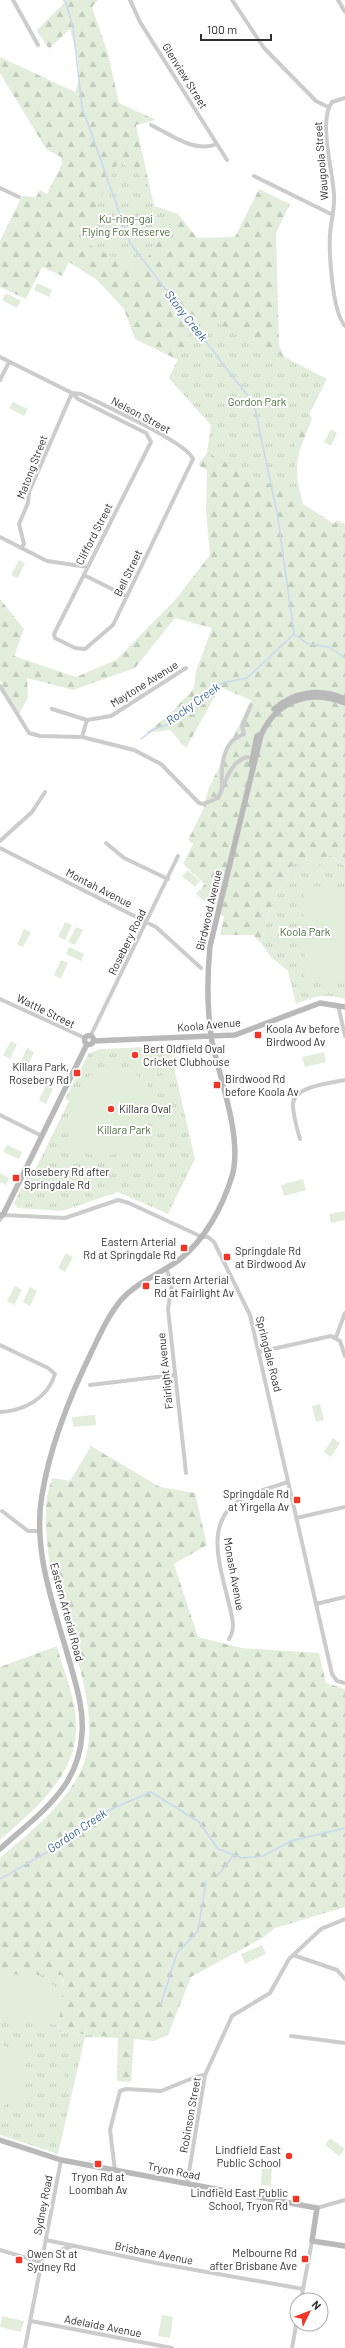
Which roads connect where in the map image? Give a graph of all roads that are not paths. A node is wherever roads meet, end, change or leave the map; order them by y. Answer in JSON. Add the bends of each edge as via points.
{"nodes":[{"id":1,"x":13,"y":0,"type":"edge"},
{"id":2,"x":130,"y":0,"type":"edge"},
{"id":3,"x":232,"y":0,"type":"edge"},
{"id":4,"x":338,"y":0,"type":"edge"},
{"id":5,"x":345,"y":12,"type":"edge"},
{"id":6,"x":38,"y":45,"type":"dead end"},
{"id":7,"x":345,"y":98,"type":"edge"},
{"id":8,"x":328,"y":107,"type":"junction"},
{"id":9,"x":152,"y":124,"type":"dead end"},
{"id":10,"x":217,"y":144,"type":"junction"},
{"id":11,"x":227,"y":160,"type":"dead end"},
{"id":12,"x":254,"y":176,"type":"dead end"},
{"id":13,"x":0,"y":188,"type":"edge"},
{"id":14,"x":19,"y":197,"type":"dead end"},
{"id":15,"x":332,"y":216,"type":"junction"},
{"id":16,"x":345,"y":326,"type":"edge"},
{"id":17,"x":0,"y":357,"type":"edge"},
{"id":18,"x":9,"y":362,"type":"junction"},
{"id":19,"x":0,"y":380,"type":"edge"},
{"id":20,"x":72,"y":393,"type":"junction"},
{"id":21,"x":151,"y":442,"type":"joint"},
{"id":22,"x":192,"y":463,"type":"joint"},
{"id":23,"x":0,"y":537,"type":"edge"},
{"id":24,"x":21,"y":548,"type":"junction"},
{"id":25,"x":88,"y":567,"type":"junction"},
{"id":26,"x":84,"y":575,"type":"junction"},
{"id":27,"x":126,"y":596,"type":"junction"},
{"id":28,"x":54,"y":634,"type":"joint"},
{"id":29,"x":186,"y":668,"type":"dead end"},
{"id":30,"x":0,"y":686,"type":"edge"},
{"id":31,"x":345,"y":699,"type":"edge"},
{"id":32,"x":345,"y":703,"type":"edge"},
{"id":33,"x":251,"y":706,"type":"dead end"},
{"id":34,"x":52,"y":709,"type":"dead end"},
{"id":35,"x":87,"y":720,"type":"junction"},
{"id":36,"x":82,"y":737,"type":"junction"},
{"id":37,"x":248,"y":757,"type":"dead end"},
{"id":38,"x":222,"y":789,"type":"junction"},
{"id":39,"x":45,"y":792,"type":"dead end"},
{"id":40,"x":247,"y":795,"type":"junction"},
{"id":41,"x":0,"y":841,"type":"edge"},
{"id":42,"x":106,"y":843,"type":"dead end"},
{"id":43,"x":0,"y":848,"type":"edge"},
{"id":44,"x":178,"y":856,"type":"dead end"},
{"id":45,"x":168,"y":879,"type":"junction"},
{"id":46,"x":148,"y":922,"type":"junction"},
{"id":47,"x":201,"y":968,"type":"dead end"},
{"id":48,"x":0,"y":999,"type":"edge"},
{"id":49,"x":338,"y":1005,"type":"junction"},
{"id":50,"x":345,"y":1007,"type":"edge"},
{"id":51,"x":91,"y":1035,"type":"junction"},
{"id":52,"x":345,"y":1036,"type":"edge"},
{"id":53,"x":212,"y":1037,"type":"junction"},
{"id":54,"x":86,"y":1041,"type":"junction"},
{"id":55,"x":94,"y":1042,"type":"junction"},
{"id":56,"x":345,"y":1080,"type":"edge"},
{"id":57,"x":0,"y":1115,"type":"edge"},
{"id":58,"x":42,"y":1136,"type":"junction"},
{"id":59,"x":300,"y":1139,"type":"dead end"},
{"id":60,"x":1,"y":1217,"type":"edge"},
{"id":61,"x":202,"y":1237,"type":"junction"},
{"id":62,"x":166,"y":1268,"type":"junction"},
{"id":63,"x":345,"y":1313,"type":"edge"},
{"id":64,"x":336,"y":1337,"type":"junction"},
{"id":65,"x":0,"y":1345,"type":"edge"},
{"id":66,"x":259,"y":1352,"type":"junction"},
{"id":67,"x":345,"y":1356,"type":"edge"},
{"id":68,"x":174,"y":1375,"type":"junction"},
{"id":69,"x":90,"y":1385,"type":"dead end"},
{"id":70,"x":0,"y":1412,"type":"edge"},
{"id":71,"x":186,"y":1473,"type":"dead end"},
{"id":72,"x":288,"y":1482,"type":"junction"},
{"id":73,"x":345,"y":1507,"type":"edge"},
{"id":74,"x":2,"y":1512,"type":"dead end"},
{"id":75,"x":296,"y":1518,"type":"junction"},
{"id":76,"x":40,"y":1531,"type":"junction"},
{"id":77,"x":345,"y":1597,"type":"edge"},
{"id":78,"x":316,"y":1604,"type":"junction"},
{"id":79,"x":229,"y":1639,"type":"dead end"},
{"id":80,"x":345,"y":1683,"type":"edge"},
{"id":81,"x":0,"y":1849,"type":"edge"},
{"id":82,"x":345,"y":1919,"type":"edge"},
{"id":83,"x":293,"y":1954,"type":"junction"},
{"id":84,"x":345,"y":1979,"type":"edge"},
{"id":85,"x":291,"y":2036,"type":"dead end"},
{"id":86,"x":345,"y":2043,"type":"edge"},
{"id":87,"x":205,"y":2075,"type":"junction"},
{"id":88,"x":0,"y":2140,"type":"edge"},
{"id":89,"x":61,"y":2160,"type":"junction"},
{"id":90,"x":115,"y":2170,"type":"junction"},
{"id":91,"x":187,"y":2184,"type":"junction"},
{"id":92,"x":345,"y":2200,"type":"edge"},
{"id":93,"x":317,"y":2208,"type":"junction"},
{"id":94,"x":46,"y":2240,"type":"junction"},
{"id":95,"x":312,"y":2241,"type":"junction"},
{"id":96,"x":73,"y":2246,"type":"junction"},
{"id":97,"x":345,"y":2246,"type":"edge"},
{"id":98,"x":0,"y":2250,"type":"edge"},
{"id":99,"x":42,"y":2257,"type":"junction"},
{"id":100,"x":40,"y":2262,"type":"junction"},
{"id":101,"x":303,"y":2289,"type":"junction"},
{"id":102,"x":302,"y":2292,"type":"edge"},
{"id":103,"x":31,"y":2321,"type":"junction"},
{"id":104,"x":295,"y":2332,"type":"edge"},
{"id":105,"x":25,"y":2348,"type":"edge"},
{"id":106,"x":172,"y":2348,"type":"edge"},
{"id":107,"x":292,"y":2348,"type":"edge"}],
"edges":[{"from":1,"to":6,"type":"street"},
{"from":2,"to":10,"type":"street","name":"Glenview Street","via":[[140,22]]},
{"from":3,"to":8,"type":"street","via":[[264,48],[316,101]]},
{"from":4,"to":5,"type":"street"},
{"from":7,"to":8,"type":"street","name":"Waugoola Street","via":[[332,102]]},
{"from":8,"to":15,"type":"street","name":"Waugoola Street","via":[[327,133],[334,196]]},
{"from":9,"to":10,"type":"street","via":[[191,146],[208,147]]},
{"from":10,"to":11,"type":"street","name":"Glenview Street"},
{"from":12,"to":15,"type":"street"},
{"from":13,"to":14,"type":"street"},
{"from":15,"to":16,"type":"street","name":"Waugoola Street","via":[[330,266],[339,314]]},
{"from":17,"to":18,"type":"street","name":"Nelson Street"},
{"from":18,"to":19,"type":"street"},
{"from":18,"to":20,"type":"street","name":"Nelson Street"},
{"from":20,"to":21,"type":"street","name":"Nelson Street","via":[[78,399],[146,433]]},
{"from":20,"to":22,"type":"street","name":"Nelson Street","via":[[81,394],[154,431],[189,452],[193,459]]},
{"from":20,"to":24,"type":"street","name":"Matong Street","via":[[19,524],[24,544]]},
{"from":21,"to":25,"type":"street","name":"Clifford Street"},
{"from":22,"to":27,"type":"street","name":"Bell Street"},
{"from":23,"to":24,"type":"street"},
{"from":24,"to":25,"type":"street","via":[[47,561]]},
{"from":25,"to":26,"type":"street","name":"Clifford Street"},
{"from":26,"to":27,"type":"street"},
{"from":26,"to":28,"type":"street","name":"Clifford Street"},
{"from":27,"to":28,"type":"street","name":"Bell Street","via":[[113,625],[89,647],[75,648],[55,638]]},
{"from":29,"to":35,"type":"street","name":"Maytone Avenue","via":[[111,716]]},
{"from":30,"to":36,"type":"street","via":[[29,732],[40,736]]},
{"from":31,"to":40,"type":"main road","via":[[324,692],[312,692],[291,698],[271,712],[257,734]]},
{"from":32,"to":40,"type":"main road","via":[[324,696],[308,697],[292,701],[274,714],[261,735]]},
{"from":33,"to":38,"type":"street","via":[[242,726],[244,734],[232,741],[225,756],[221,773]]},
{"from":34,"to":35,"type":"street","name":"Maytone Avenue"},
{"from":35,"to":36,"type":"street"},
{"from":36,"to":38,"type":"street","via":[[134,750],[161,764],[199,803],[211,802],[218,798]]},
{"from":37,"to":38,"type":"street","via":[[240,758],[235,763]]},
{"from":39,"to":41,"type":"street","via":[[32,812]]},
{"from":40,"to":53,"type":"main road","name":"Birdwood Avenue","via":[[210,946],[207,972]]},
{"from":42,"to":45,"type":"street","via":[[124,858]]},
{"from":43,"to":46,"type":"street","name":"Montah Avenue"},
{"from":44,"to":45,"type":"street","name":"Rosebery Road"},
{"from":45,"to":46,"type":"street","name":"Rosebery Road"},
{"from":46,"to":47,"type":"street","name":"Montah Avenue"},
{"from":46,"to":51,"type":"street","name":"Rosebery Road"},
{"from":48,"to":54,"type":"street","name":"Wattle Street"},
{"from":49,"to":50,"type":"main road","name":"Koola Avenue"},
{"from":49,"to":52,"type":"street"},
{"from":49,"to":53,"type":"main road","name":"Koola Avenue","via":[[320,1003],[241,1034]]},
{"from":51,"to":54,"type":"main road"},
{"from":51,"to":55,"type":"main road"},
{"from":53,"to":55,"type":"main road","name":"Koola Avenue"},
{"from":53,"to":61,"type":"main road","name":"Birdwood Avenue","via":[[232,1129],[235,1162],[227,1190]]},
{"from":54,"to":55,"type":"main road","name":"Koola Avenue"},
{"from":54,"to":58,"type":"main road"},
{"from":56,"to":59,"type":"street","via":[[305,1089],[296,1096],[293,1106]]},
{"from":57,"to":58,"type":"street"},
{"from":58,"to":60,"type":"main road"},
{"from":60,"to":61,"type":"street","name":"Springdale Road","via":[[65,1218],[118,1200]]},
{"from":61,"to":62,"type":"main road","name":"Eastern Arterial Road","via":[[188,1252]]},
{"from":61,"to":66,"type":"street","name":"Springdale Road","via":[[208,1237],[217,1246],[250,1315]]},
{"from":62,"to":68,"type":"street","name":"Fairlight Avenue","via":[[172,1284],[168,1309]]},
{"from":62,"to":76,"type":"main road","name":"Eastern Arterial Road","via":[[134,1288],[121,1301],[103,1327],[81,1372],[55,1439],[42,1495]]},
{"from":63,"to":64,"type":"street"},
{"from":64,"to":66,"type":"street"},
{"from":64,"to":67,"type":"street","via":[[343,1346]]},
{"from":65,"to":70,"type":"street","via":[[48,1368],[55,1374],[45,1392],[28,1406]]},
{"from":66,"to":72,"type":"street","name":"Springdale Road"},
{"from":68,"to":69,"type":"street"},
{"from":68,"to":71,"type":"street","name":"Fairlight Avenue"},
{"from":72,"to":75,"type":"street","name":"Springdale Road"},
{"from":72,"to":79,"type":"street","name":"Monash Avenue","via":[[242,1499],[221,1517],[217,1540],[234,1631]]},
{"from":73,"to":75,"type":"street"},
{"from":74,"to":76,"type":"street","via":[[28,1531]]},
{"from":75,"to":78,"type":"street","name":"Springdale Road"},
{"from":76,"to":81,"type":"main road","name":"Eastern Arterial Road","via":[[43,1560],[75,1682],[82,1732],[79,1753],[65,1785],[50,1804]]},
{"from":77,"to":78,"type":"street"},
{"from":78,"to":80,"type":"street","name":"Springdale Road","via":[[332,1674],[337,1681]]},
{"from":82,"to":83,"type":"street","name":"Robinson Street","via":[[321,1929]]},
{"from":83,"to":84,"type":"street","via":[[337,1970]]},
{"from":83,"to":87,"type":"street","name":"Robinson Street","via":[[270,1993],[232,2016]]},
{"from":85,"to":86,"type":"street"},
{"from":87,"to":90,"type":"street","via":[[161,2091],[120,2091],[110,2130]]},
{"from":87,"to":91,"type":"street","name":"Robinson Street"},
{"from":88,"to":89,"type":"main road","name":"Tryon Road"},
{"from":89,"to":90,"type":"main road","name":"Tryon Road"},
{"from":89,"to":94,"type":"street","name":"Sydney Road"},
{"from":90,"to":91,"type":"main road","name":"Tryon Road"},
{"from":91,"to":93,"type":"main road","name":"Tryon Road"},
{"from":92,"to":93,"type":"street","name":"Tryon Road"},
{"from":93,"to":95,"type":"main road"},
{"from":94,"to":96,"type":"street","name":"Brisbane Avenue"},
{"from":94,"to":99,"type":"street","name":"Sydney Road"},
{"from":95,"to":97,"type":"main road"},
{"from":95,"to":101,"type":"street"},
{"from":96,"to":99,"type":"street"},
{"from":96,"to":101,"type":"street","name":"Brisbane Avenue"},
{"from":98,"to":100,"type":"street"},
{"from":99,"to":100,"type":"street","name":"Sydney Road"},
{"from":100,"to":103,"type":"street","name":"Sydney Road"},
{"from":101,"to":102,"type":"street"},
{"from":103,"to":105,"type":"street","name":"Sydney Road"},
{"from":103,"to":106,"type":"street","name":"Adelaide Avenue"},
{"from":104,"to":107,"type":"street"}]}
